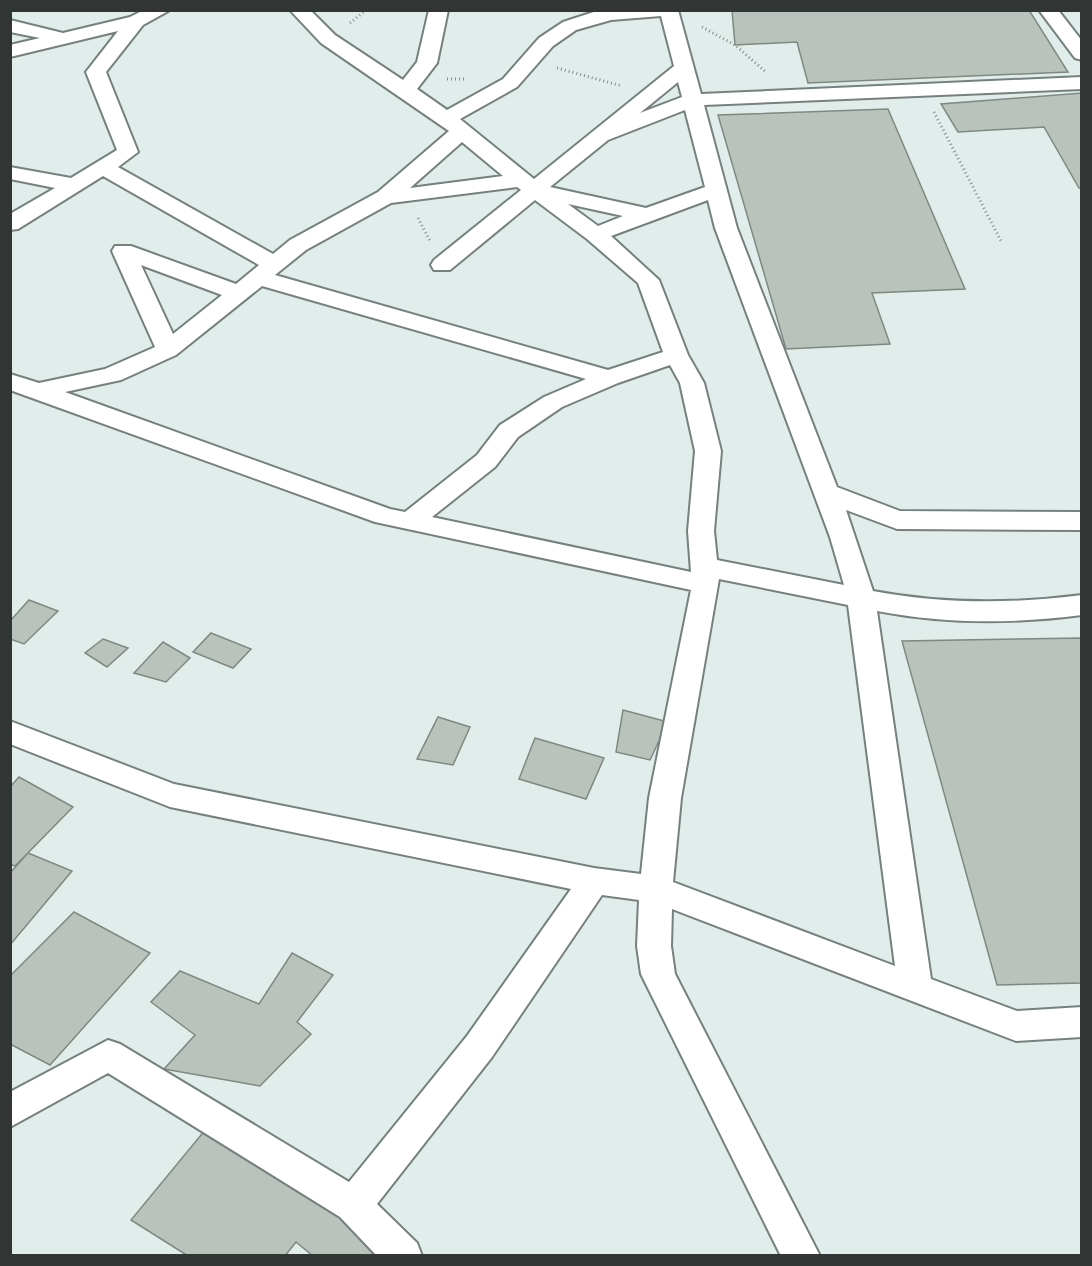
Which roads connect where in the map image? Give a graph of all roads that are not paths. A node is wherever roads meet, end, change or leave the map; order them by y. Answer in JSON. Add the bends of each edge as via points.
{"nodes":[{"id":1,"x":161,"y":10,"type":"edge"},
{"id":2,"x":299,"y":10,"type":"edge"},
{"id":3,"x":439,"y":10,"type":"edge"},
{"id":4,"x":669,"y":10,"type":"edge"},
{"id":5,"x":1048,"y":10,"type":"edge"},
{"id":6,"x":136,"y":21,"type":"junction"},
{"id":7,"x":10,"y":26,"type":"edge"},
{"id":8,"x":64,"y":38,"type":"junction"},
{"id":9,"x":10,"y":51,"type":"edge"},
{"id":10,"x":1082,"y":54,"type":"edge"},
{"id":11,"x":684,"y":67,"type":"junction"},
{"id":12,"x":1082,"y":83,"type":"edge"},
{"id":13,"x":406,"y":90,"type":"junction"},
{"id":14,"x":692,"y":100,"type":"junction"},
{"id":15,"x":454,"y":125,"type":"junction"},
{"id":16,"x":602,"y":135,"type":"junction"},
{"id":17,"x":103,"y":167,"type":"junction"},
{"id":18,"x":10,"y":173,"type":"edge"},
{"id":19,"x":75,"y":185,"type":"junction"},
{"id":20,"x":528,"y":185,"type":"junction"},
{"id":21,"x":716,"y":190,"type":"junction"},
{"id":22,"x":396,"y":196,"type":"junction"},
{"id":23,"x":647,"y":215,"type":"junction"},
{"id":24,"x":10,"y":224,"type":"edge"},
{"id":25,"x":595,"y":234,"type":"junction"},
{"id":26,"x":442,"y":265,"type":"road end"},
{"id":27,"x":265,"y":271,"type":"junction"},
{"id":28,"x":237,"y":292,"type":"junction"},
{"id":29,"x":168,"y":350,"type":"junction"},
{"id":30,"x":676,"y":355,"type":"junction"},
{"id":31,"x":609,"y":378,"type":"junction"},
{"id":32,"x":10,"y":381,"type":"edge"},
{"id":33,"x":37,"y":391,"type":"junction"},
{"id":34,"x":826,"y":492,"type":"junction"},
{"id":35,"x":411,"y":521,"type":"junction"},
{"id":36,"x":1082,"y":521,"type":"edge"},
{"id":37,"x":705,"y":576,"type":"junction"},
{"id":38,"x":861,"y":597,"type":"junction"},
{"id":39,"x":1082,"y":604,"type":"edge"},
{"id":40,"x":10,"y":732,"type":"edge"},
{"id":41,"x":594,"y":880,"type":"junction"},
{"id":42,"x":656,"y":889,"type":"junction"},
{"id":43,"x":915,"y":987,"type":"junction"},
{"id":44,"x":1082,"y":1022,"type":"edge"},
{"id":45,"x":10,"y":1111,"type":"edge"},
{"id":46,"x":353,"y":1204,"type":"junction"},
{"id":47,"x":403,"y":1256,"type":"edge"},
{"id":48,"x":801,"y":1256,"type":"edge"}],
"edges":[{"from":1,"to":6,"type":"street"},
{"from":2,"to":13,"type":"street","via":[[328,39]]},
{"from":3,"to":13,"type":"street","via":[[427,63]]},
{"from":4,"to":11,"type":"street"},
{"from":4,"to":15,"type":"street","via":[[605,15],[582,20],[558,32],[516,79]]},
{"from":5,"to":10,"type":"street"},
{"from":6,"to":8,"type":"street"},
{"from":6,"to":17,"type":"street","via":[[96,72],[128,152]]},
{"from":7,"to":8,"type":"street"},
{"from":8,"to":9,"type":"street"},
{"from":11,"to":14,"type":"street"},
{"from":11,"to":16,"type":"street"},
{"from":12,"to":14,"type":"street"},
{"from":13,"to":15,"type":"street"},
{"from":14,"to":16,"type":"street"},
{"from":14,"to":21,"type":"street"},
{"from":15,"to":20,"type":"street"},
{"from":15,"to":22,"type":"street"},
{"from":16,"to":20,"type":"street"},
{"from":17,"to":19,"type":"street"},
{"from":17,"to":27,"type":"street"},
{"from":18,"to":19,"type":"street"},
{"from":19,"to":24,"type":"street"},
{"from":20,"to":22,"type":"street"},
{"from":20,"to":23,"type":"street"},
{"from":20,"to":25,"type":"street"},
{"from":20,"to":26,"type":"street"},
{"from":21,"to":23,"type":"street"},
{"from":21,"to":34,"type":"street","via":[[726,228]]},
{"from":22,"to":27,"type":"street","via":[[298,245]]},
{"from":23,"to":25,"type":"street"},
{"from":25,"to":30,"type":"street","via":[[648,280]]},
{"from":27,"to":28,"type":"street"},
{"from":27,"to":31,"type":"street"},
{"from":28,"to":29,"type":"street"},
{"from":28,"to":29,"type":"street","via":[[123,251]]},
{"from":29,"to":33,"type":"street","via":[[112,375]]},
{"from":30,"to":31,"type":"street"},
{"from":30,"to":37,"type":"street","via":[[692,383],[708,451],[701,531]]},
{"from":31,"to":35,"type":"street","via":[[553,402],[509,431],[486,461]]},
{"from":32,"to":33,"type":"street"},
{"from":33,"to":35,"type":"street","via":[[384,516]]},
{"from":34,"to":36,"type":"street","via":[[897,520]]},
{"from":34,"to":38,"type":"street"},
{"from":35,"to":37,"type":"street"},
{"from":37,"to":38,"type":"street","via":[[747,573]]},
{"from":37,"to":42,"type":"street","via":[[665,798]]},
{"from":38,"to":39,"type":"street","via":[[912,607],[974,611]]},
{"from":38,"to":43,"type":"street"},
{"from":40,"to":41,"type":"street","via":[[170,795]]},
{"from":41,"to":42,"type":"street"},
{"from":41,"to":46,"type":"street","via":[[459,1075]]},
{"from":42,"to":43,"type":"street"},
{"from":42,"to":48,"type":"street","via":[[654,946],[658,974]]},
{"from":43,"to":44,"type":"street","via":[[1016,1026]]},
{"from":45,"to":46,"type":"street","via":[[108,1055]]},
{"from":46,"to":47,"type":"street"}]}
